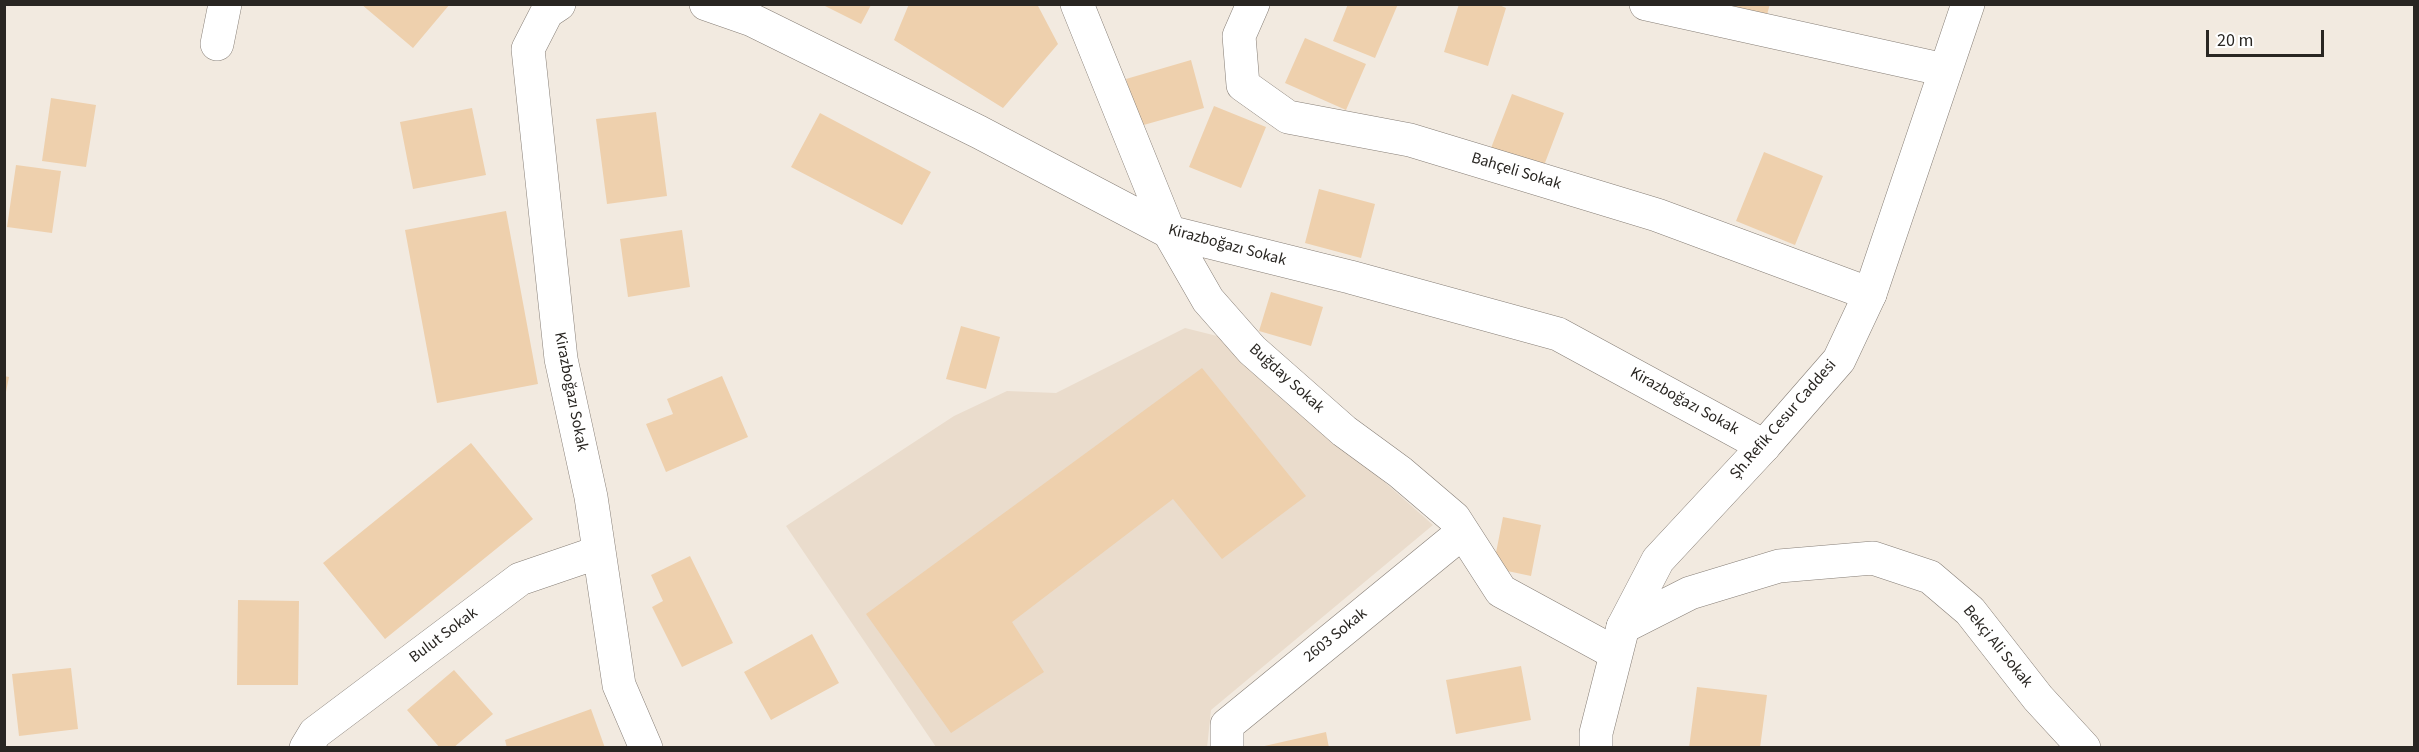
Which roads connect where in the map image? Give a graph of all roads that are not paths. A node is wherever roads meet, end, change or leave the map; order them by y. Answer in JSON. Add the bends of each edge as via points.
{"nodes":[{"id":1,"x":225,"y":4,"type":"edge"},
{"id":2,"x":559,"y":4,"type":"edge"},
{"id":3,"x":706,"y":4,"type":"edge"},
{"id":4,"x":1077,"y":4,"type":"edge"},
{"id":5,"x":1253,"y":4,"type":"edge"},
{"id":6,"x":1646,"y":4,"type":"edge"},
{"id":7,"x":1968,"y":4,"type":"edge"},
{"id":8,"x":217,"y":44,"type":"dead end"},
{"id":9,"x":1945,"y":70,"type":"junction"},
{"id":10,"x":1169,"y":232,"type":"junction"},
{"id":11,"x":1870,"y":294,"type":"junction"},
{"id":12,"x":1764,"y":446,"type":"junction"},
{"id":13,"x":1463,"y":532,"type":"junction"},
{"id":14,"x":600,"y":552,"type":"junction"},
{"id":15,"x":1619,"y":640,"type":"junction"},
{"id":16,"x":306,"y":747,"type":"edge"},
{"id":17,"x":646,"y":747,"type":"edge"},
{"id":18,"x":1227,"y":747,"type":"edge"},
{"id":19,"x":1596,"y":747,"type":"edge"},
{"id":20,"x":2084,"y":747,"type":"edge"}],
"edges":[{"from":1,"to":8,"type":"street"},
{"from":2,"to":14,"type":"street","name":"Kirazboğazı Sokak","via":[[547,12],[528,49],[561,359]]},
{"from":3,"to":10,"type":"street","name":"Kirazboğazı Sokak","via":[[752,20],[979,132]]},
{"from":4,"to":10,"type":"street","name":"Buğday Sokak"},
{"from":5,"to":11,"type":"street","name":"Bahçeli Sokak","via":[[1239,36],[1244,85],[1288,117],[1410,140],[1657,215]]},
{"from":6,"to":9,"type":"street"},
{"from":7,"to":9,"type":"street","name":"Şh.Refik Cesur Caddesi"},
{"from":9,"to":11,"type":"street","name":"Şh.Refik Cesur Caddesi"},
{"from":10,"to":12,"type":"street","name":"Kirazboğazı Sokak","via":[[1558,334]]},
{"from":10,"to":13,"type":"street","name":"Buğday Sokak","via":[[1208,300],[1252,350],[1344,431],[1454,518]]},
{"from":11,"to":12,"type":"street","name":"Şh.Refik Cesur Caddesi","via":[[1839,360]]},
{"from":12,"to":15,"type":"street","name":"Şh.Refik Cesur Caddesi","via":[[1658,560]]},
{"from":13,"to":15,"type":"street","name":"Buğday Sokak","via":[[1501,591]]},
{"from":13,"to":18,"type":"street","name":"2603 Sokak","via":[[1227,725]]},
{"from":14,"to":16,"type":"street","name":"Bulut Sokak","via":[[520,579],[315,733]]},
{"from":14,"to":17,"type":"street","name":"Kirazboğazı Sokak","via":[[619,685]]},
{"from":15,"to":19,"type":"street","name":"Şh.Refik Cesur Caddesi"},
{"from":15,"to":20,"type":"street","name":"Bekçi Ali Sokak","via":[[1690,593],[1779,566],[1873,558],[1930,576],[1970,610],[2038,698]]}]}
